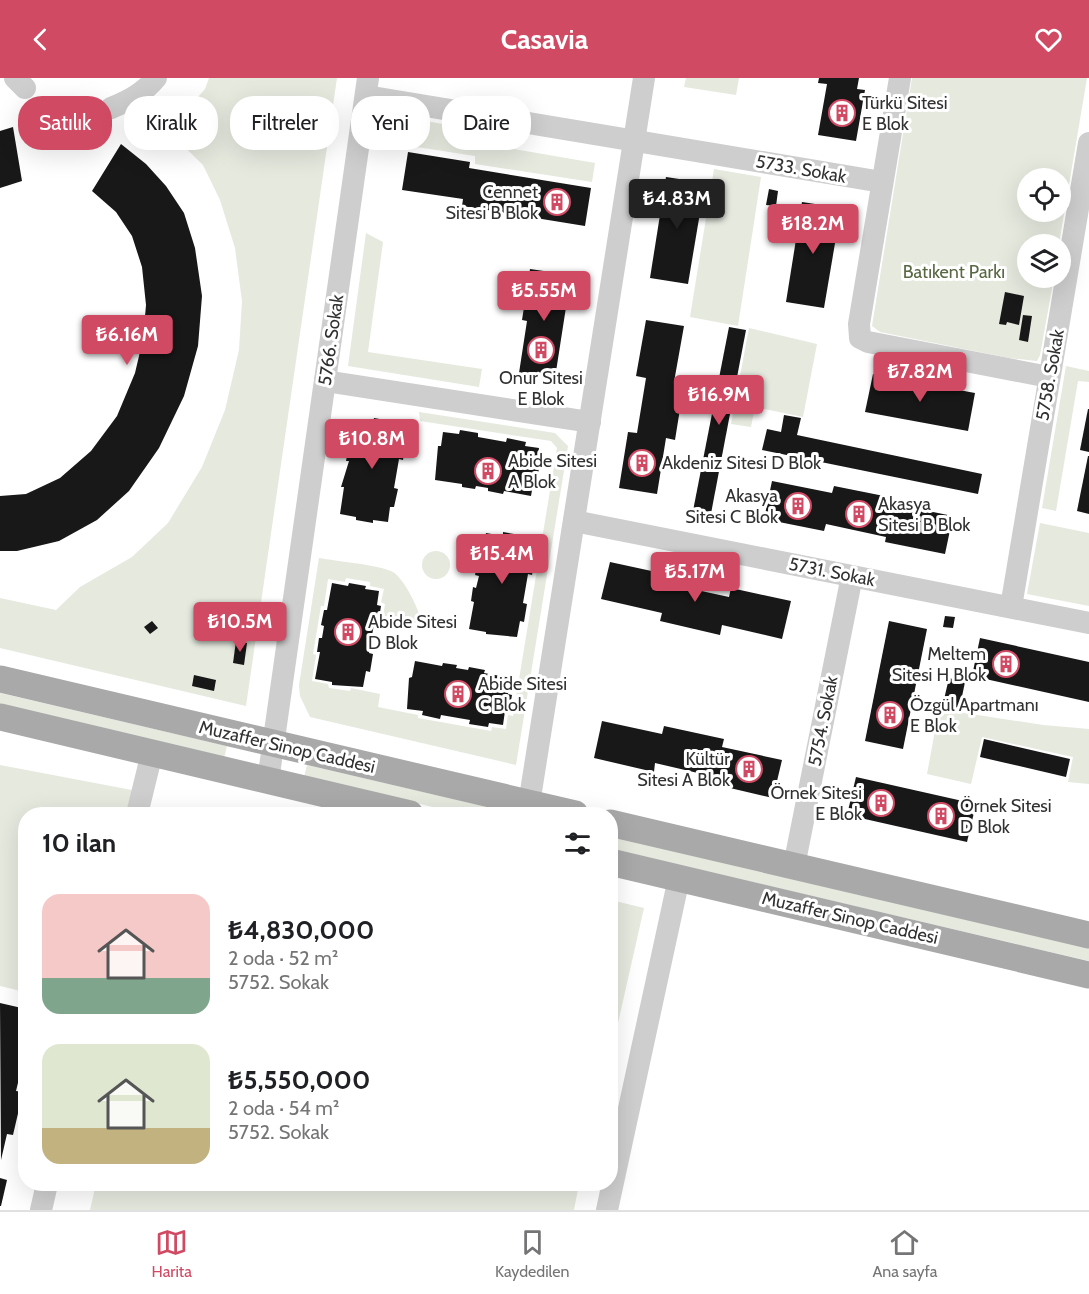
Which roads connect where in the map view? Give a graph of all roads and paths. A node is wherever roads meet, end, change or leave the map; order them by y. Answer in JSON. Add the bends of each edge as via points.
{"nodes":[{"id":1,"x":156,"y":78,"type":"edge"},
{"id":2,"x":644,"y":78,"type":"edge"},
{"id":3,"x":900,"y":78,"type":"edge"},
{"id":4,"x":367,"y":87,"type":"edge"},
{"id":5,"x":112,"y":108,"type":"edge"},
{"id":6,"x":634,"y":141,"type":"junction"},
{"id":7,"x":1089,"y":143,"type":"edge"},
{"id":8,"x":882,"y":182,"type":"junction"},
{"id":9,"x":1083,"y":212,"type":"edge"},
{"id":10,"x":1049,"y":377,"type":"junction"},
{"id":11,"x":325,"y":381,"type":"junction"},
{"id":12,"x":590,"y":422,"type":"junction"},
{"id":13,"x":574,"y":521,"type":"junction"},
{"id":14,"x":852,"y":576,"type":"junction"},
{"id":15,"x":1011,"y":607,"type":"junction"},
{"id":16,"x":1089,"y":623,"type":"edge"},
{"id":17,"x":0,"y":680,"type":"edge"},
{"id":18,"x":0,"y":717,"type":"edge"},
{"id":19,"x":273,"y":744,"type":"junction"},
{"id":20,"x":152,"y":753,"type":"junction"},
{"id":21,"x":268,"y":781,"type":"junction"},
{"id":22,"x":529,"y":804,"type":"junction"},
{"id":23,"x":139,"y":807,"type":"edge"},
{"id":24,"x":380,"y":807,"type":"edge"},
{"id":25,"x":542,"y":807,"type":"edge"},
{"id":26,"x":618,"y":825,"type":"edge"},
{"id":27,"x":618,"y":864,"type":"edge"},
{"id":28,"x":794,"y":866,"type":"junction"},
{"id":29,"x":679,"y":878,"type":"junction"},
{"id":30,"x":1089,"y":935,"type":"edge"},
{"id":31,"x":1089,"y":975,"type":"edge"},
{"id":32,"x":618,"y":1159,"type":"edge"},
{"id":33,"x":45,"y":1191,"type":"edge"},
{"id":34,"x":611,"y":1191,"type":"edge"},
{"id":35,"x":41,"y":1210,"type":"edge"},
{"id":36,"x":607,"y":1210,"type":"edge"}],
"edges":[{"from":1,"to":5,"type":"street","via":[[141,93]]},
{"from":2,"to":6,"type":"street"},
{"from":3,"to":8,"type":"street"},
{"from":4,"to":6,"type":"street","name":"5733. Sokak"},
{"from":4,"to":11,"type":"street","name":"5766. Sokak"},
{"from":6,"to":8,"type":"street","name":"5733. Sokak"},
{"from":6,"to":12,"type":"street"},
{"from":7,"to":9,"type":"street","name":"5758. Sokak"},
{"from":8,"to":10,"type":"street","via":[[860,338]]},
{"from":9,"to":10,"type":"street","name":"5758. Sokak"},
{"from":10,"to":15,"type":"street","name":"5758. Sokak"},
{"from":11,"to":12,"type":"street"},
{"from":11,"to":19,"type":"street","name":"5766. Sokak"},
{"from":12,"to":13,"type":"street"},
{"from":13,"to":14,"type":"street","name":"5731. Sokak"},
{"from":13,"to":22,"type":"street"},
{"from":14,"to":15,"type":"street","name":"5731. Sokak"},
{"from":14,"to":28,"type":"street","name":"5754. Sokak"},
{"from":15,"to":16,"type":"street","name":"5731. Sokak"},
{"from":17,"to":19,"type":"main road","name":"Muzaffer Sinop Caddesi"},
{"from":18,"to":20,"type":"main road","name":"Muzaffer Sinop Caddesi"},
{"from":19,"to":21,"type":"street","name":"5766. Sokak"},
{"from":19,"to":22,"type":"main road","name":"Muzaffer Sinop Caddesi"},
{"from":20,"to":21,"type":"main road","name":"Muzaffer Sinop Caddesi"},
{"from":20,"to":23,"type":"street"},
{"from":21,"to":24,"type":"main road","name":"Muzaffer Sinop Caddesi"},
{"from":22,"to":25,"type":"main road","name":"Muzaffer Sinop Caddesi"},
{"from":26,"to":28,"type":"main road"},
{"from":27,"to":29,"type":"main road","name":"Muzaffer Sinop Caddesi"},
{"from":28,"to":30,"type":"main road"},
{"from":29,"to":31,"type":"main road","name":"Muzaffer Sinop Caddesi"},
{"from":29,"to":32,"type":"street"},
{"from":33,"to":35,"type":"street"},
{"from":34,"to":36,"type":"street"}]}
